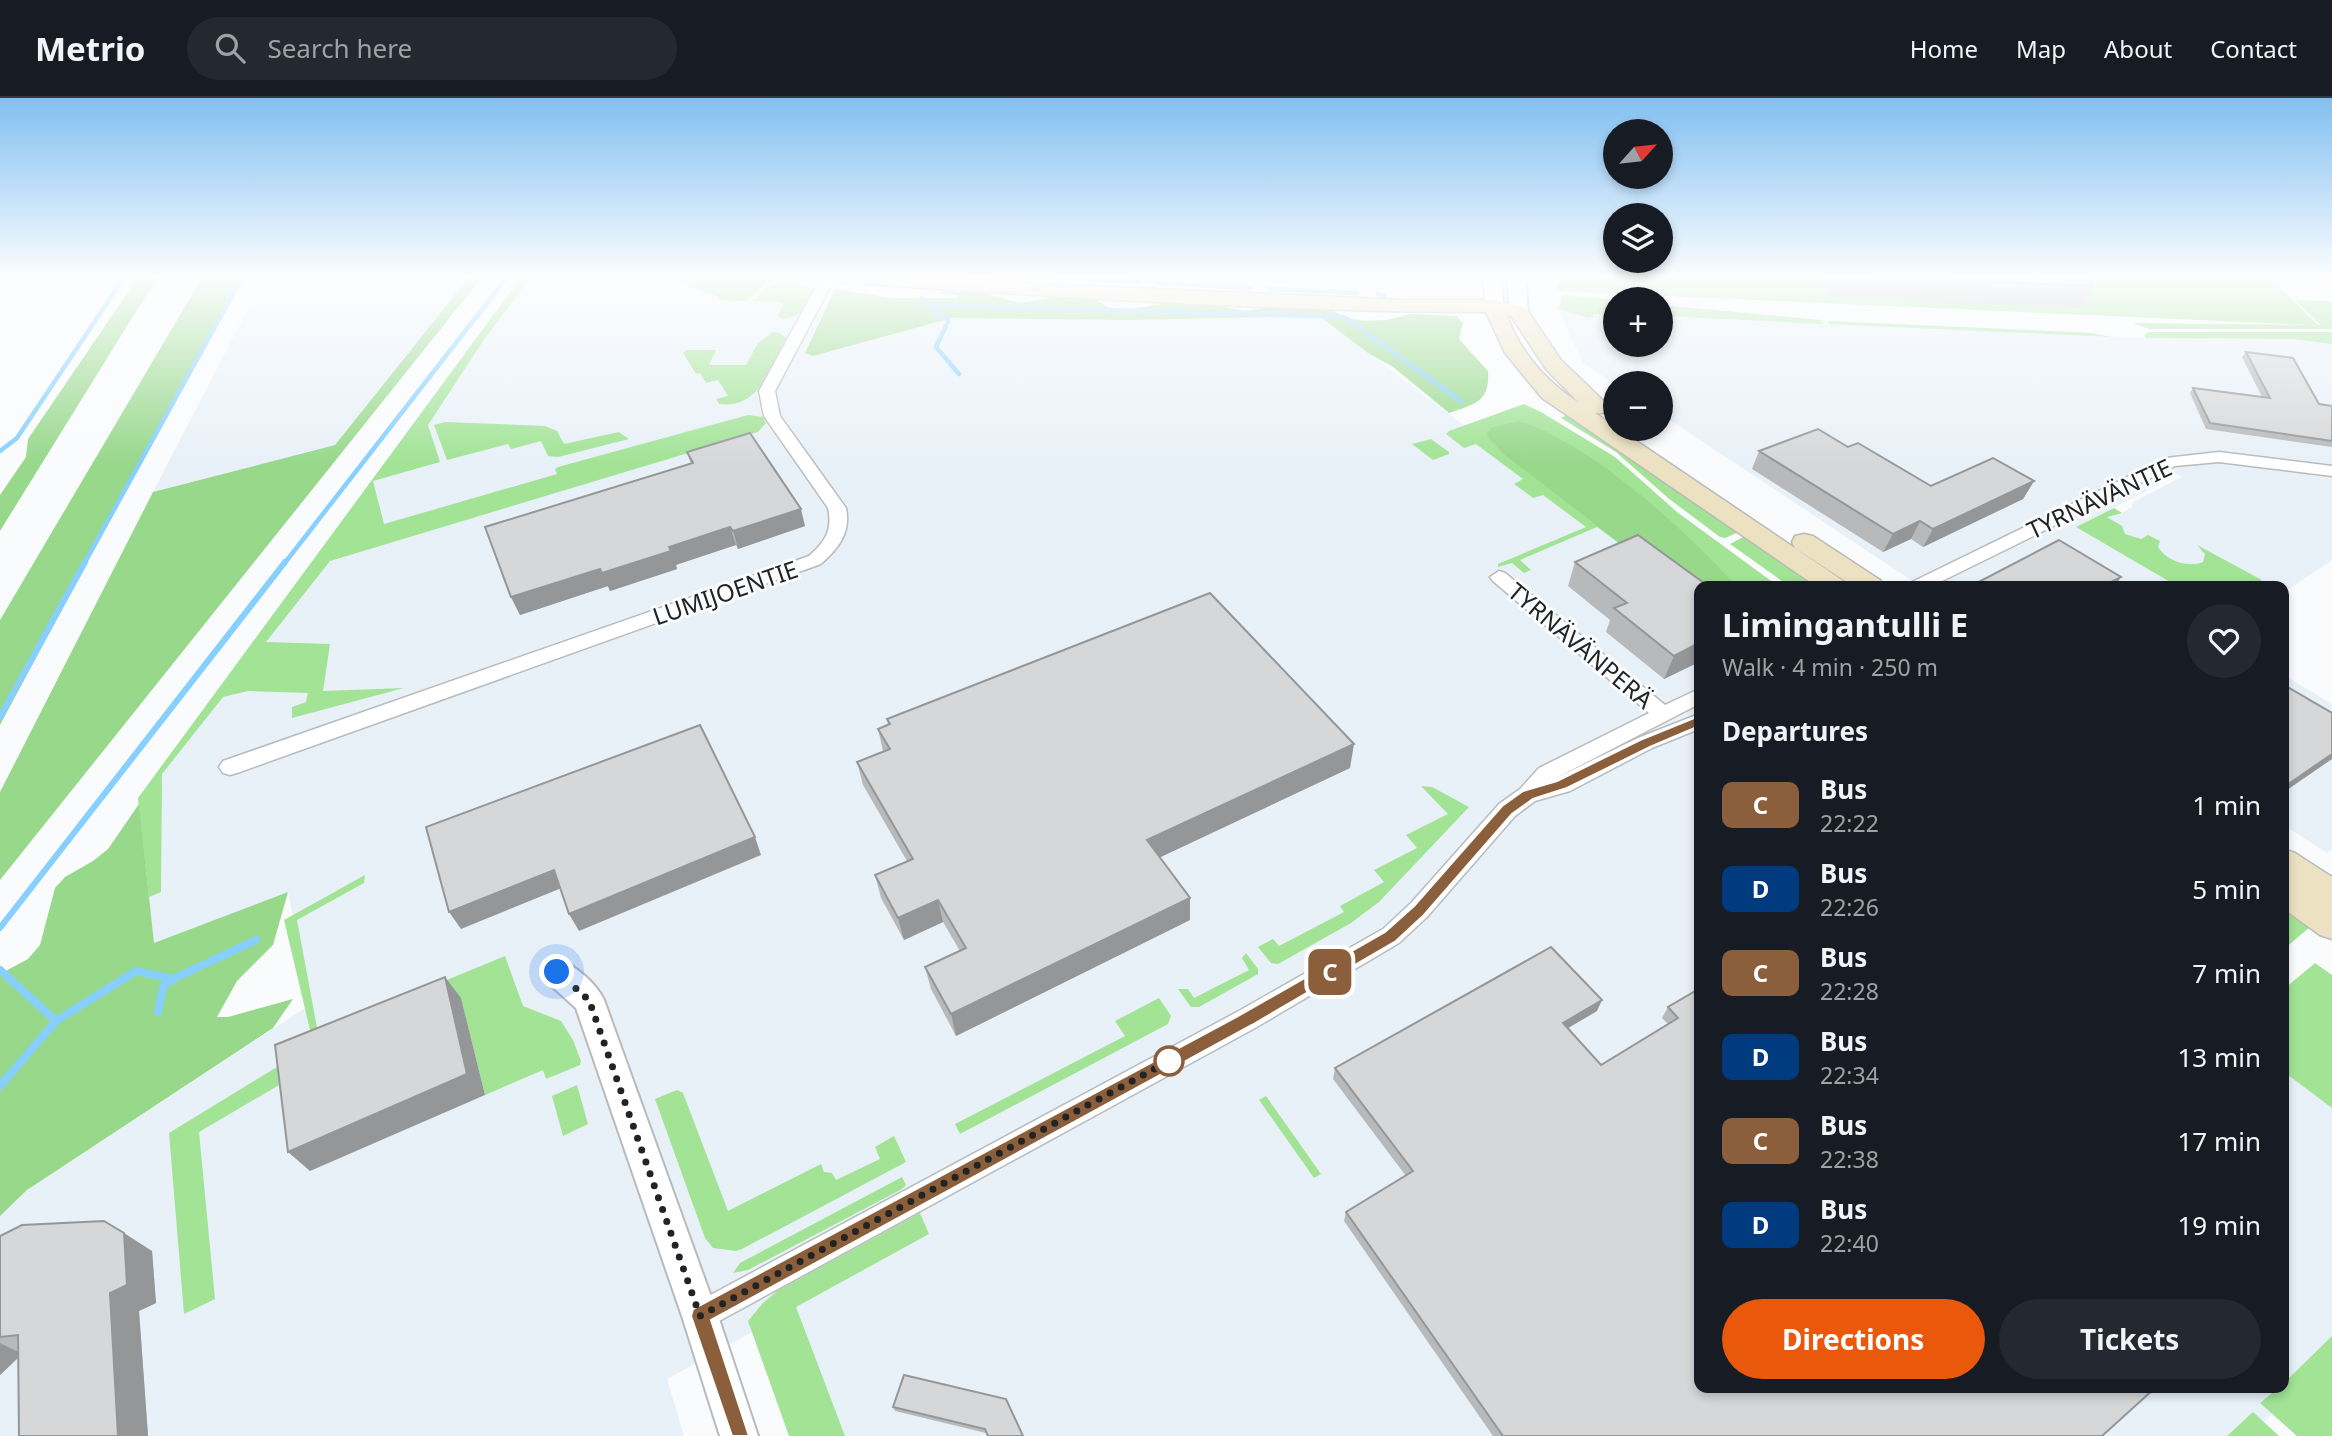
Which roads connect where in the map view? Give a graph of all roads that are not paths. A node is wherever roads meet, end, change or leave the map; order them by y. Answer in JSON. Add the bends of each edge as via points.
{"nodes":[{"id":1,"x":795,"y":338,"type":"edge"},
{"id":2,"x":1506,"y":338,"type":"edge"},
{"id":3,"x":1529,"y":338,"type":"edge"},
{"id":4,"x":1603,"y":410,"type":"edge"},
{"id":5,"x":1650,"y":441,"type":"edge"},
{"id":6,"x":2332,"y":471,"type":"edge"},
{"id":7,"x":1499,"y":578,"type":"dead end"},
{"id":8,"x":1826,"y":581,"type":"edge"},
{"id":9,"x":1863,"y":581,"type":"edge"},
{"id":10,"x":1928,"y":581,"type":"edge"},
{"id":11,"x":1694,"y":698,"type":"edge"},
{"id":12,"x":1662,"y":713,"type":"junction"},
{"id":13,"x":1694,"y":723,"type":"edge"},
{"id":14,"x":230,"y":767,"type":"dead end"},
{"id":15,"x":1528,"y":795,"type":"junction"},
{"id":16,"x":2289,"y":865,"type":"edge"},
{"id":17,"x":2332,"y":894,"type":"edge"},
{"id":18,"x":2289,"y":895,"type":"edge"},
{"id":19,"x":2332,"y":925,"type":"edge"},
{"id":20,"x":557,"y":972,"type":"dead end"},
{"id":21,"x":700,"y":1316,"type":"junction"},
{"id":22,"x":739,"y":1436,"type":"edge"}],
"edges":[{"from":1,"to":14,"type":"street","name":"LUMIJOENTIE","via":[[767,391],[772,416],[837,508],[842,522],[827,550],[802,566]]},
{"from":2,"to":8,"type":"main road","via":[[1550,393]]},
{"from":3,"to":4,"type":"main road"},
{"from":5,"to":9,"type":"main road"},
{"from":6,"to":10,"type":"street","name":"TYRNÄVÄNTIE","via":[[2229,457],[2172,461]]},
{"from":7,"to":12,"type":"street","name":"TYRNÄVÄNPERÄ"},
{"from":11,"to":12,"type":"street"},
{"from":12,"to":15,"type":"street","via":[[1546,774]]},
{"from":13,"to":15,"type":"street","via":[[1562,785]]},
{"from":15,"to":21,"type":"street","via":[[1507,810],[1391,936],[1236,1026]]},
{"from":16,"to":17,"type":"main road"},
{"from":18,"to":19,"type":"main road"},
{"from":20,"to":21,"type":"street","via":[[589,1000]]},
{"from":21,"to":22,"type":"street"}]}
